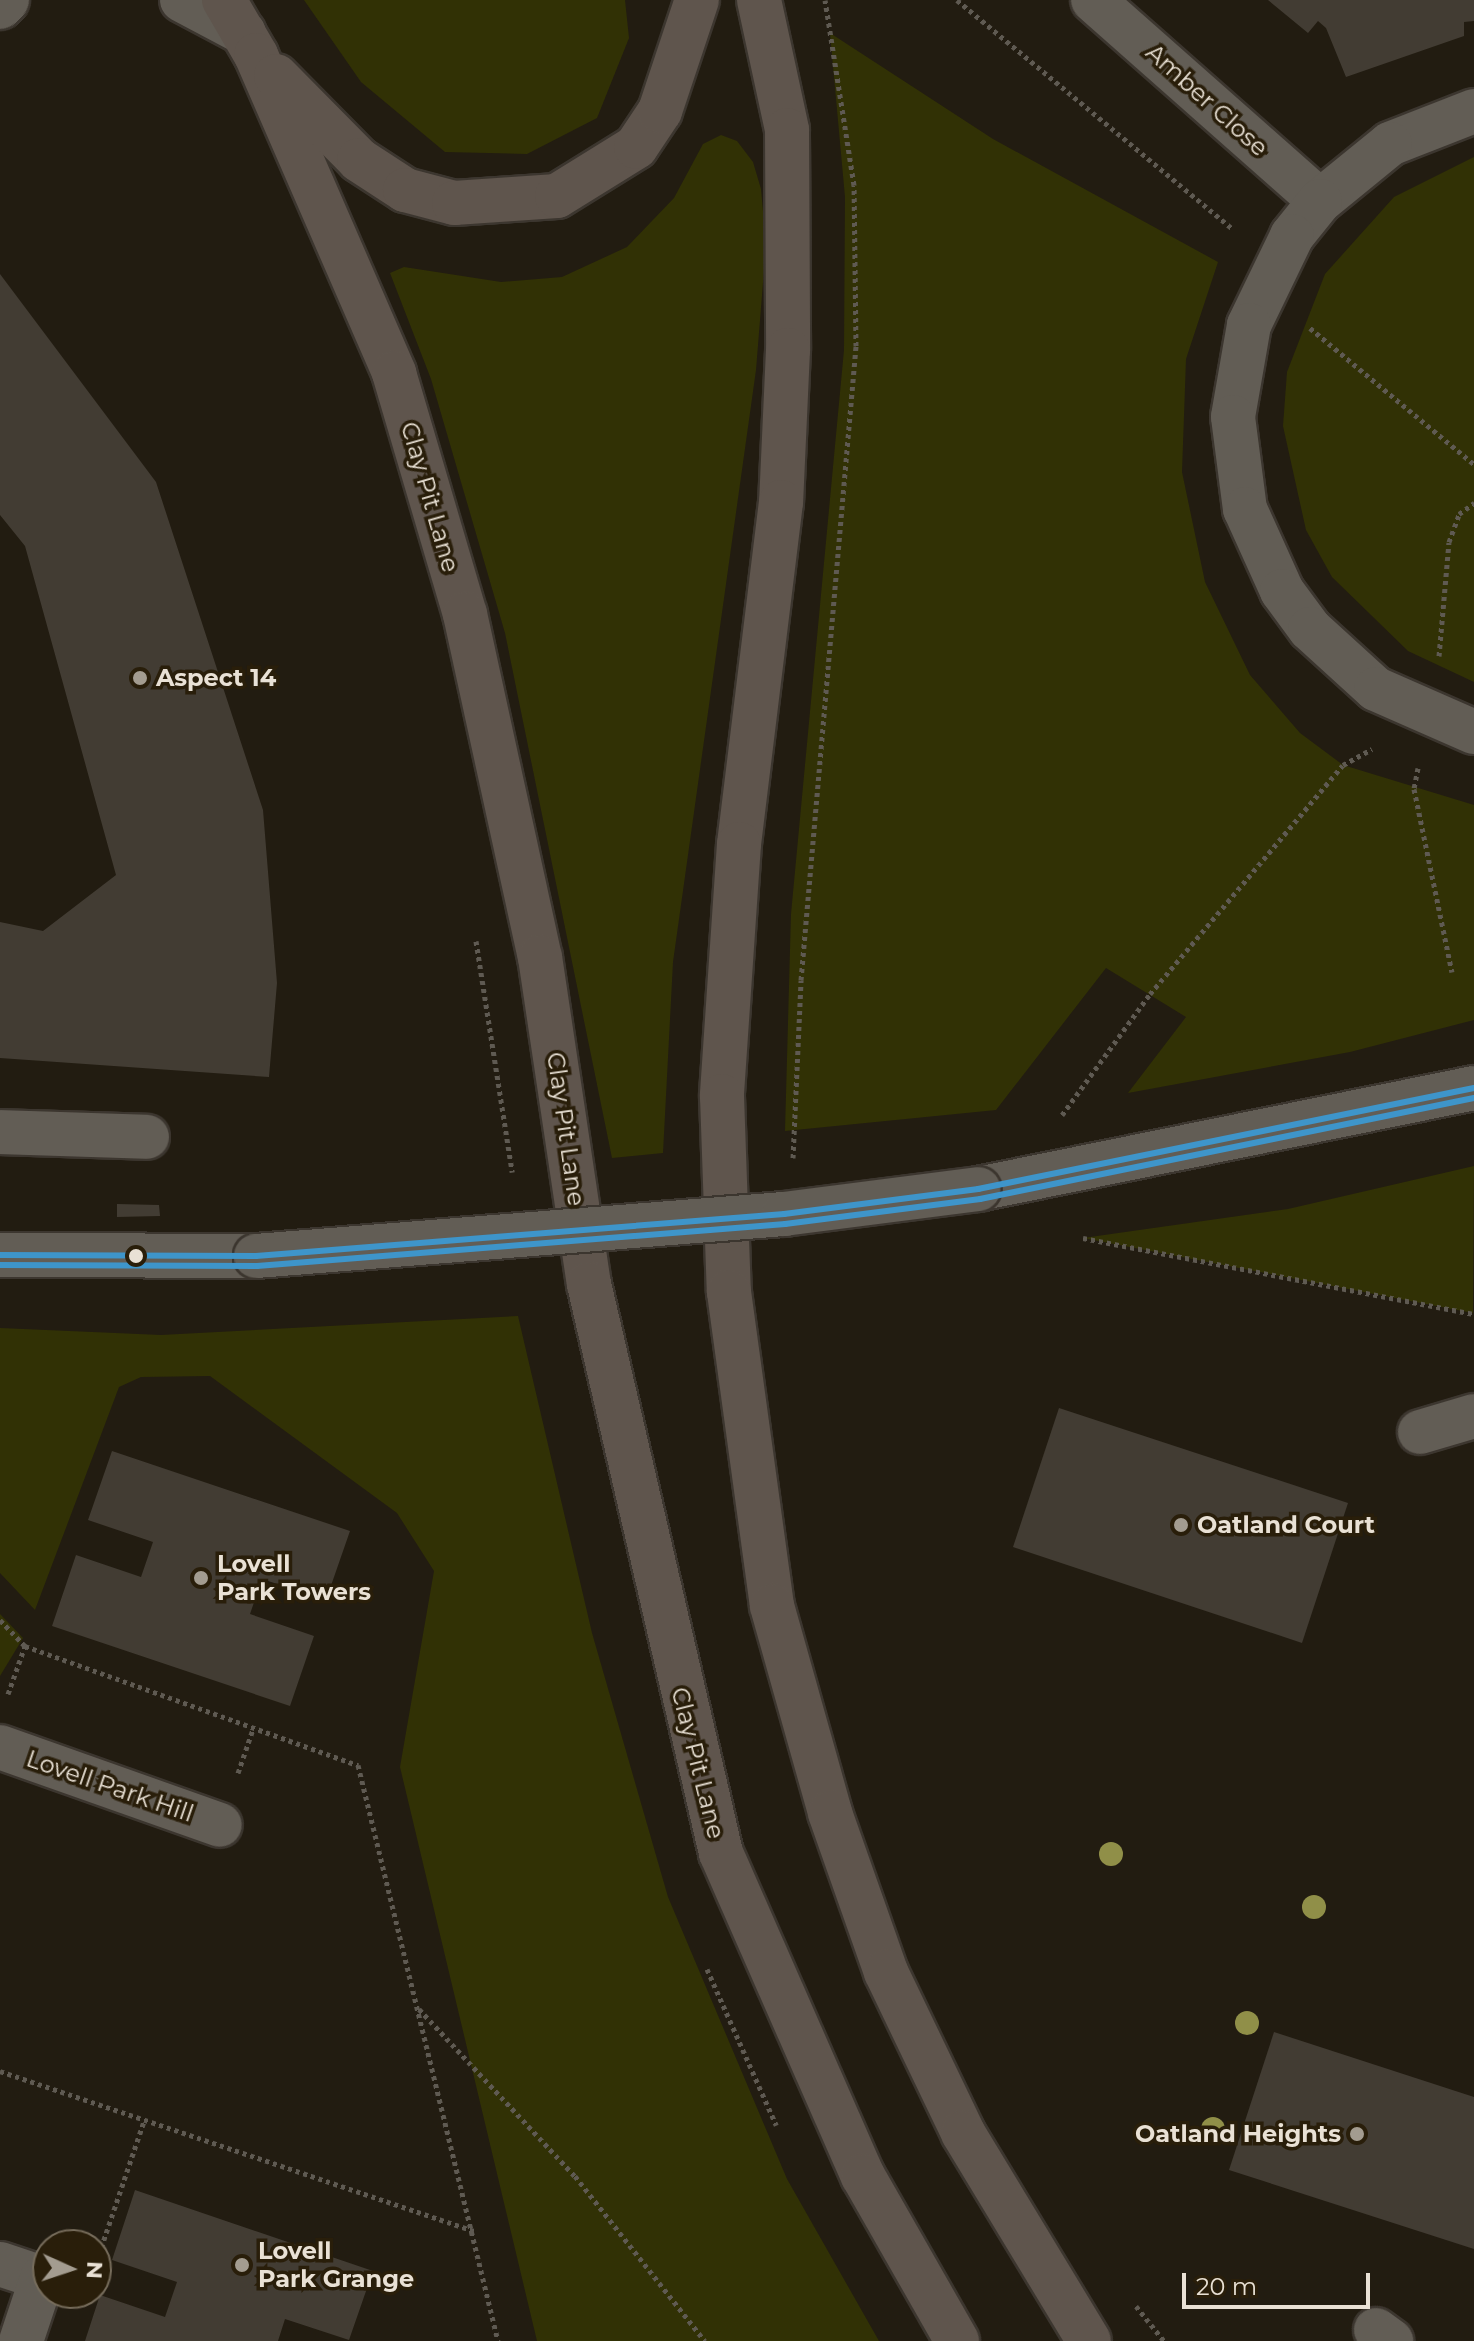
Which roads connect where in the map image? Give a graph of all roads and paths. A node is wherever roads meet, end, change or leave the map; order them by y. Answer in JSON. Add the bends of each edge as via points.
{"nodes":[{"id":1,"x":7,"y":0,"type":"edge"},
{"id":2,"x":182,"y":0,"type":"edge"},
{"id":3,"x":697,"y":0,"type":"edge"},
{"id":4,"x":759,"y":0,"type":"edge"},
{"id":5,"x":957,"y":0,"type":"edge"},
{"id":6,"x":1093,"y":0,"type":"edge"},
{"id":7,"x":0,"y":7,"type":"edge"},
{"id":8,"x":241,"y":30,"type":"edge"},
{"id":9,"x":1474,"y":111,"type":"edge"},
{"id":10,"x":1320,"y":201,"type":"junction"},
{"id":11,"x":1268,"y":276,"type":"junction"},
{"id":12,"x":1474,"y":464,"type":"edge"},
{"id":13,"x":1474,"y":503,"type":"edge"},
{"id":14,"x":1428,"y":717,"type":"junction"},
{"id":15,"x":1474,"y":732,"type":"edge"},
{"id":16,"x":1452,"y":972,"type":"dead end"},
{"id":17,"x":1474,"y":1088,"type":"edge"},
{"id":18,"x":1057,"y":1121,"type":"dead end"},
{"id":19,"x":0,"y":1132,"type":"edge"},
{"id":20,"x":147,"y":1137,"type":"dead end"},
{"id":21,"x":1083,"y":1238,"type":"dead end"},
{"id":22,"x":0,"y":1255,"type":"edge"},
{"id":23,"x":1474,"y":1314,"type":"edge"},
{"id":24,"x":1474,"y":1416,"type":"edge"},
{"id":25,"x":1420,"y":1432,"type":"dead end"},
{"id":26,"x":0,"y":1620,"type":"edge"},
{"id":27,"x":25,"y":1646,"type":"junction"},
{"id":28,"x":1,"y":1728,"type":"edge"},
{"id":29,"x":220,"y":1825,"type":"dead end"},
{"id":30,"x":418,"y":2008,"type":"junction"},
{"id":31,"x":0,"y":2071,"type":"edge"},
{"id":32,"x":144,"y":2121,"type":"junction"},
{"id":33,"x":108,"y":2229,"type":"edge"},
{"id":34,"x":474,"y":2231,"type":"junction"},
{"id":35,"x":0,"y":2264,"type":"edge"},
{"id":36,"x":21,"y":2341,"type":"edge"},
{"id":37,"x":498,"y":2341,"type":"edge"},
{"id":38,"x":705,"y":2341,"type":"edge"},
{"id":39,"x":957,"y":2341,"type":"edge"},
{"id":40,"x":1089,"y":2341,"type":"edge"}],
"edges":[{"from":1,"to":7,"type":"street"},
{"from":2,"to":8,"type":"street"},
{"from":3,"to":8,"type":"highway","via":[[660,111],[636,147],[557,196],[505,205],[454,203],[405,190],[359,160]]},
{"from":4,"to":40,"type":"highway","via":[[787,130],[788,350],[781,502],[739,844],[722,1096],[729,1292],[769,1590],[830,1813],[886,1972],[963,2133]]},
{"from":5,"to":11,"type":"path","via":[[1236,232]]},
{"from":6,"to":10,"type":"street","name":"Amber Close"},
{"from":8,"to":39,"type":"highway","name":"Clay Pit Lane","via":[[394,373],[465,614],[540,957],[592,1300],[721,1853],[863,2176]]},
{"from":9,"to":10,"type":"street","via":[[1390,144]]},
{"from":10,"to":11,"type":"street"},
{"from":11,"to":12,"type":"path","via":[[1301,321]]},
{"from":11,"to":14,"type":"street","via":[[1236,393],[1245,509],[1282,591],[1310,629],[1376,689]]},
{"from":13,"to":14,"type":"path","via":[[1459,514],[1449,542]]},
{"from":14,"to":15,"type":"street"},
{"from":14,"to":16,"type":"path","via":[[1414,789]]},
{"from":14,"to":18,"type":"path","via":[[1343,765],[1150,994]]},
{"from":17,"to":22,"type":"street","bridge":true,"via":[[978,1189],[784,1214],[256,1256]]},
{"from":19,"to":20,"type":"street"},
{"from":21,"to":23,"type":"path"},
{"from":24,"to":25,"type":"street"},
{"from":26,"to":27,"type":"path"},
{"from":27,"to":28,"type":"path"},
{"from":27,"to":30,"type":"path","via":[[358,1765]]},
{"from":28,"to":29,"type":"street","name":"Lovell Park Hill"},
{"from":30,"to":34,"type":"path"},
{"from":30,"to":38,"type":"path","via":[[585,2188]]},
{"from":31,"to":32,"type":"path"},
{"from":32,"to":33,"type":"path"},
{"from":32,"to":34,"type":"path"},
{"from":34,"to":37,"type":"path"},
{"from":35,"to":36,"type":"street","via":[[42,2278]]}]}
